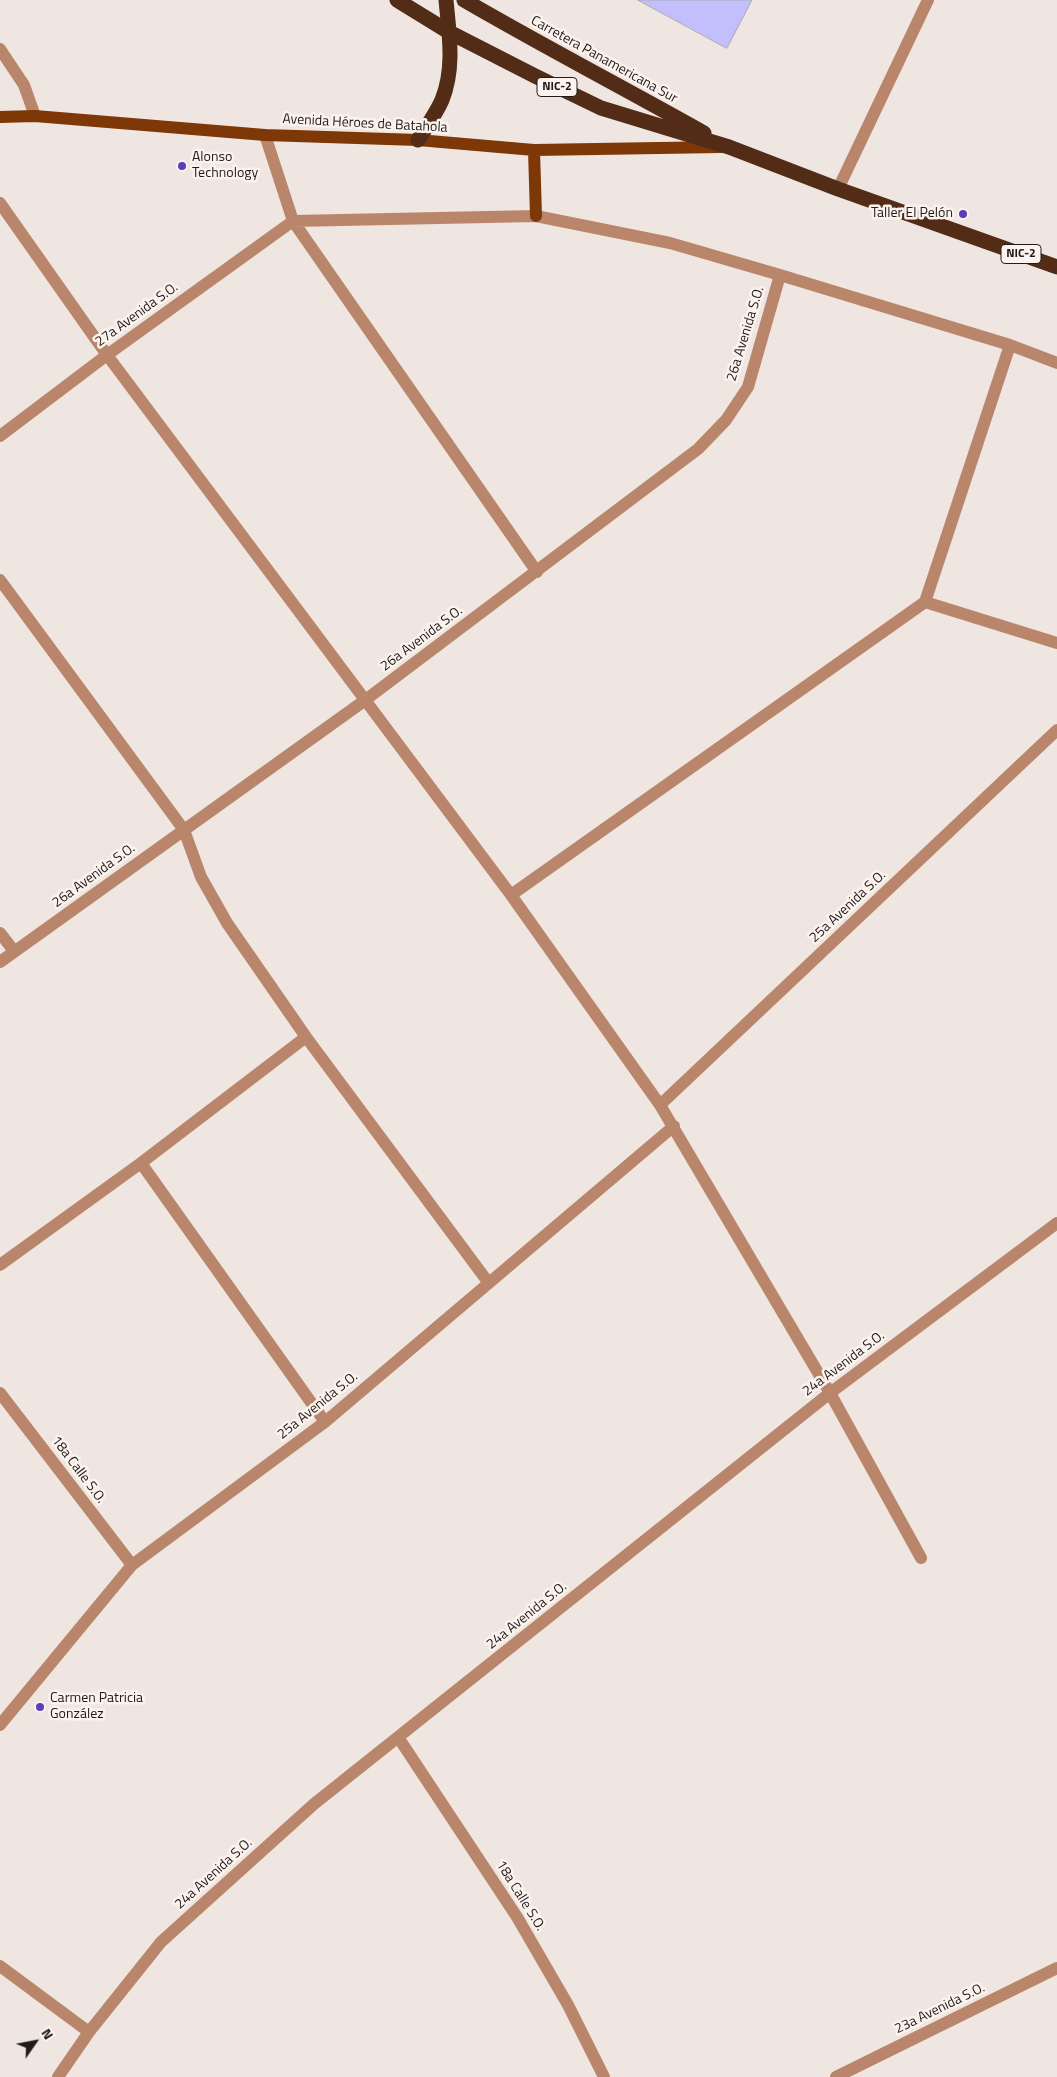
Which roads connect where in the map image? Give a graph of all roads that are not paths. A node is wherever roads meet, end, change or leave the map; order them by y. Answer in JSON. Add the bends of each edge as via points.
{"nodes":[{"id":1,"x":397,"y":0,"type":"edge"},
{"id":2,"x":446,"y":0,"type":"edge"},
{"id":3,"x":464,"y":0,"type":"edge"},
{"id":4,"x":928,"y":0,"type":"edge"},
{"id":5,"x":449,"y":32,"type":"junction"},
{"id":6,"x":0,"y":49,"type":"edge"},
{"id":7,"x":35,"y":116,"type":"junction"},
{"id":8,"x":0,"y":117,"type":"edge"},
{"id":9,"x":266,"y":135,"type":"junction"},
{"id":10,"x":418,"y":140,"type":"junction"},
{"id":11,"x":729,"y":147,"type":"junction"},
{"id":12,"x":534,"y":150,"type":"junction"},
{"id":13,"x":838,"y":189,"type":"junction"},
{"id":14,"x":0,"y":204,"type":"edge"},
{"id":15,"x":536,"y":216,"type":"junction"},
{"id":16,"x":292,"y":221,"type":"junction"},
{"id":17,"x":1057,"y":267,"type":"edge"},
{"id":18,"x":780,"y":275,"type":"junction"},
{"id":19,"x":1010,"y":345,"type":"junction"},
{"id":20,"x":107,"y":355,"type":"junction"},
{"id":21,"x":1057,"y":363,"type":"edge"},
{"id":22,"x":0,"y":436,"type":"edge"},
{"id":23,"x":537,"y":572,"type":"junction"},
{"id":24,"x":0,"y":580,"type":"edge"},
{"id":25,"x":925,"y":602,"type":"junction"},
{"id":26,"x":1057,"y":643,"type":"edge"},
{"id":27,"x":364,"y":701,"type":"junction"},
{"id":28,"x":1057,"y":730,"type":"edge"},
{"id":29,"x":184,"y":830,"type":"junction"},
{"id":30,"x":511,"y":895,"type":"junction"},
{"id":31,"x":0,"y":933,"type":"edge"},
{"id":32,"x":14,"y":952,"type":"junction"},
{"id":33,"x":0,"y":962,"type":"edge"},
{"id":34,"x":306,"y":1037,"type":"junction"},
{"id":35,"x":660,"y":1105,"type":"junction"},
{"id":36,"x":674,"y":1126,"type":"junction"},
{"id":37,"x":140,"y":1163,"type":"junction"},
{"id":38,"x":1057,"y":1222,"type":"edge"},
{"id":39,"x":0,"y":1265,"type":"edge"},
{"id":40,"x":488,"y":1282,"type":"junction"},
{"id":41,"x":0,"y":1393,"type":"edge"},
{"id":42,"x":830,"y":1393,"type":"junction"},
{"id":43,"x":325,"y":1422,"type":"junction"},
{"id":44,"x":921,"y":1558,"type":"dead end"},
{"id":45,"x":132,"y":1565,"type":"junction"},
{"id":46,"x":0,"y":1725,"type":"edge"},
{"id":47,"x":398,"y":1737,"type":"junction"},
{"id":48,"x":0,"y":1966,"type":"edge"},
{"id":49,"x":1057,"y":1968,"type":"edge"},
{"id":50,"x":89,"y":2032,"type":"junction"},
{"id":51,"x":58,"y":2077,"type":"edge"},
{"id":52,"x":604,"y":2077,"type":"edge"},
{"id":53,"x":836,"y":2077,"type":"edge"}],
"edges":[{"from":1,"to":5,"type":"highway","name":"Carretera Panamericana Sur","number":"NIC-2"},
{"from":2,"to":5,"type":"highway"},
{"from":3,"to":11,"type":"highway","name":"Carretera Panamericana Sur","number":"NIC-2"},
{"from":4,"to":13,"type":"street"},
{"from":5,"to":10,"type":"highway","via":[[448,79],[442,101]]},
{"from":5,"to":11,"type":"highway","name":"Carretera Panamericana Sur","number":"NIC-2","via":[[601,108]]},
{"from":6,"to":7,"type":"street","via":[[24,85]]},
{"from":7,"to":8,"type":"main road","name":"Avenida Héroes de Batahola"},
{"from":7,"to":9,"type":"main road","name":"Avenida Héroes de Batahola"},
{"from":9,"to":10,"type":"main road","name":"Avenida Héroes de Batahola"},
{"from":9,"to":16,"type":"street"},
{"from":10,"to":12,"type":"main road","name":"Avenida Héroes de Batahola"},
{"from":11,"to":12,"type":"main road","name":"Avenida Héroes de Batahola"},
{"from":11,"to":13,"type":"highway","name":"Carretera Panamericana Sur","number":"NIC-2"},
{"from":12,"to":15,"type":"main road"},
{"from":13,"to":17,"type":"highway","name":"Carretera Panamericana Sur","number":"NIC-2"},
{"from":14,"to":20,"type":"street"},
{"from":15,"to":16,"type":"street"},
{"from":15,"to":18,"type":"street","via":[[670,243]]},
{"from":16,"to":20,"type":"street","name":"27a Avenida S.O."},
{"from":16,"to":23,"type":"street"},
{"from":18,"to":19,"type":"street"},
{"from":18,"to":23,"type":"street","name":"26a Avenida S.O.","via":[[748,387],[726,420],[698,449]]},
{"from":19,"to":21,"type":"street"},
{"from":19,"to":25,"type":"street"},
{"from":20,"to":22,"type":"street","name":"27a Avenida S.O."},
{"from":20,"to":27,"type":"street"},
{"from":23,"to":27,"type":"street","name":"26a Avenida S.O."},
{"from":24,"to":29,"type":"street"},
{"from":25,"to":26,"type":"street"},
{"from":25,"to":30,"type":"street"},
{"from":27,"to":29,"type":"street","name":"26a Avenida S.O."},
{"from":27,"to":30,"type":"street"},
{"from":28,"to":35,"type":"street","name":"25a Avenida S.O."},
{"from":29,"to":32,"type":"street","name":"26a Avenida S.O."},
{"from":29,"to":34,"type":"street","via":[[201,877],[226,923]]},
{"from":30,"to":35,"type":"street"},
{"from":31,"to":32,"type":"street"},
{"from":32,"to":33,"type":"street","name":"26a Avenida S.O."},
{"from":34,"to":37,"type":"street"},
{"from":34,"to":40,"type":"street"},
{"from":35,"to":36,"type":"street"},
{"from":36,"to":40,"type":"street","name":"25a Avenida S.O."},
{"from":36,"to":42,"type":"street"},
{"from":37,"to":39,"type":"street"},
{"from":37,"to":43,"type":"street"},
{"from":38,"to":42,"type":"street","name":"24a Avenida S.O."},
{"from":40,"to":43,"type":"street","name":"25a Avenida S.O."},
{"from":41,"to":45,"type":"street","name":"18a Calle S.O."},
{"from":42,"to":44,"type":"street"},
{"from":42,"to":47,"type":"street","name":"24a Avenida S.O."},
{"from":43,"to":45,"type":"street","name":"25a Avenida S.O."},
{"from":45,"to":46,"type":"street","name":"25a Avenida S.O."},
{"from":47,"to":50,"type":"street","name":"24a Avenida S.O.","via":[[314,1804],[162,1942]]},
{"from":47,"to":52,"type":"street","name":"18a Calle S.O.","via":[[517,1917],[568,2005]]},
{"from":48,"to":50,"type":"street"},
{"from":49,"to":53,"type":"street","name":"23a Avenida S.O."},
{"from":50,"to":51,"type":"street","name":"24a Avenida S.O."}]}
